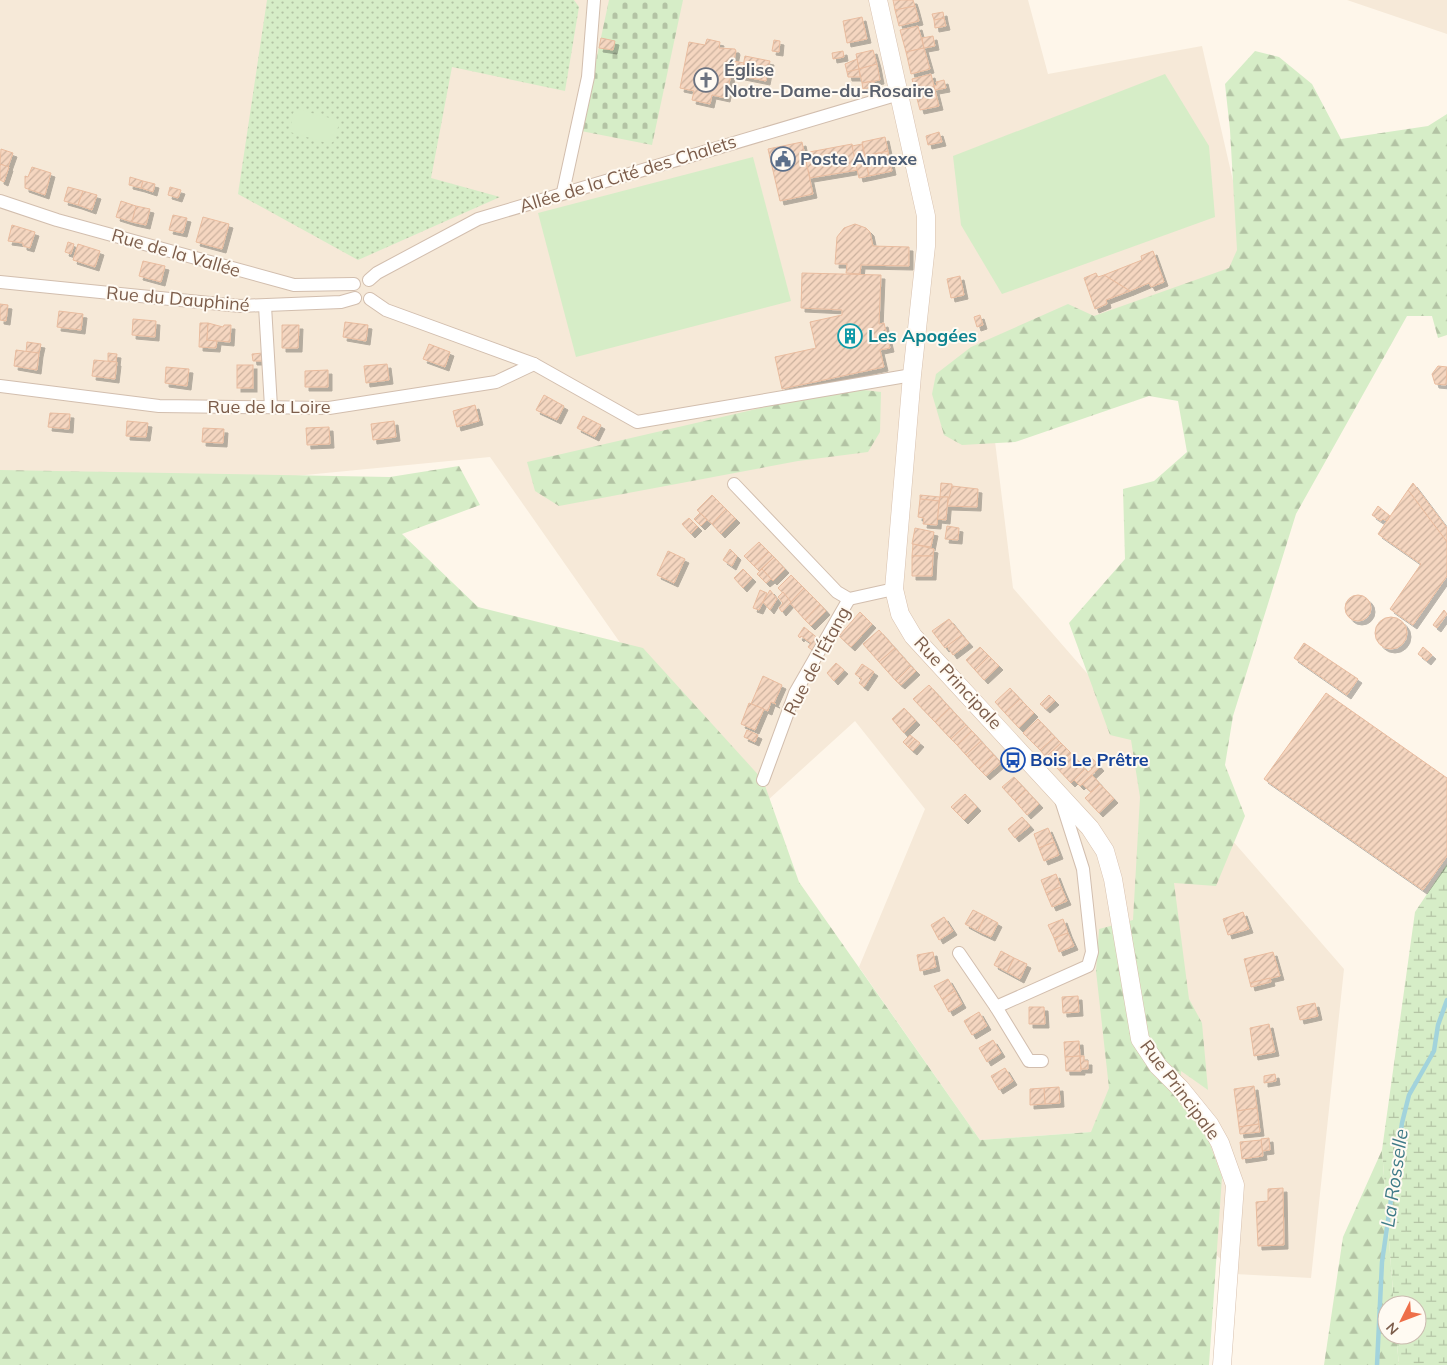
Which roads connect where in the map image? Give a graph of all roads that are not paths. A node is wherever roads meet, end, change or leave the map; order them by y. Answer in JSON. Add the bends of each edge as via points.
{"nodes":[{"id":1,"x":594,"y":0,"type":"edge"},
{"id":2,"x":878,"y":0,"type":"edge"},
{"id":3,"x":899,"y":94,"type":"junction"},
{"id":4,"x":563,"y":192,"type":"junction"},
{"id":5,"x":0,"y":202,"type":"edge"},
{"id":6,"x":369,"y":280,"type":"junction"},
{"id":7,"x":0,"y":282,"type":"edge"},
{"id":8,"x":354,"y":284,"type":"junction"},
{"id":9,"x":355,"y":298,"type":"junction"},
{"id":10,"x":370,"y":299,"type":"junction"},
{"id":11,"x":265,"y":306,"type":"junction"},
{"id":12,"x":534,"y":364,"type":"junction"},
{"id":13,"x":912,"y":374,"type":"junction"},
{"id":14,"x":0,"y":386,"type":"edge"},
{"id":15,"x":271,"y":407,"type":"junction"},
{"id":16,"x":734,"y":484,"type":"dead end"},
{"id":17,"x":894,"y":589,"type":"junction"},
{"id":18,"x":849,"y":599,"type":"junction"},
{"id":19,"x":763,"y":780,"type":"dead end"},
{"id":20,"x":1059,"y":795,"type":"junction"},
{"id":21,"x":959,"y":954,"type":"dead end"},
{"id":22,"x":996,"y":1007,"type":"junction"},
{"id":23,"x":1042,"y":1061,"type":"dead end"},
{"id":24,"x":1222,"y":1365,"type":"edge"}],
"edges":[{"from":1,"to":4,"type":"street","via":[[588,78]]},
{"from":2,"to":3,"type":"main road","name":"Rue Principale"},
{"from":3,"to":4,"type":"street","name":"Allée de la Cité des Chalets"},
{"from":3,"to":13,"type":"main road","name":"Rue Principale","via":[[926,216],[926,246]]},
{"from":4,"to":6,"type":"street","name":"Allée de la Cité des Chalets","via":[[478,219]]},
{"from":5,"to":8,"type":"street","name":"Rue de la Vallée","via":[[294,286]]},
{"from":6,"to":8,"type":"street","name":"Rue de la Vallée","via":[[360,279]]},
{"from":6,"to":10,"type":"street","via":[[374,288]]},
{"from":7,"to":11,"type":"street","name":"Rue du Dauphiné"},
{"from":8,"to":9,"type":"street"},
{"from":9,"to":10,"type":"street","via":[[362,301]]},
{"from":9,"to":11,"type":"street","name":"Rue du Dauphiné","via":[[341,302]]},
{"from":10,"to":12,"type":"street","via":[[386,310]]},
{"from":11,"to":15,"type":"street"},
{"from":12,"to":13,"type":"street","via":[[637,422]]},
{"from":12,"to":15,"type":"street","name":"Rue de la Loire","via":[[496,382],[329,408]]},
{"from":13,"to":17,"type":"main road","name":"Rue Principale"},
{"from":14,"to":15,"type":"street","name":"Rue de la Loire","via":[[160,406]]},
{"from":16,"to":18,"type":"street","name":"Rue de l'Étang","via":[[837,592]]},
{"from":17,"to":18,"type":"street","name":"Rue de l'Étang"},
{"from":17,"to":20,"type":"main road","name":"Rue Principale","via":[[900,614],[913,636]]},
{"from":18,"to":19,"type":"street","name":"Rue de l'Étang","via":[[795,693]]},
{"from":20,"to":22,"type":"street","via":[[1083,868],[1092,952],[1088,966]]},
{"from":20,"to":24,"type":"main road","name":"Rue Principale","via":[[1090,828],[1105,851],[1113,879],[1140,1039],[1158,1066],[1210,1125],[1235,1185]]},
{"from":21,"to":22,"type":"street"},
{"from":22,"to":23,"type":"street","via":[[1029,1061]]}]}
